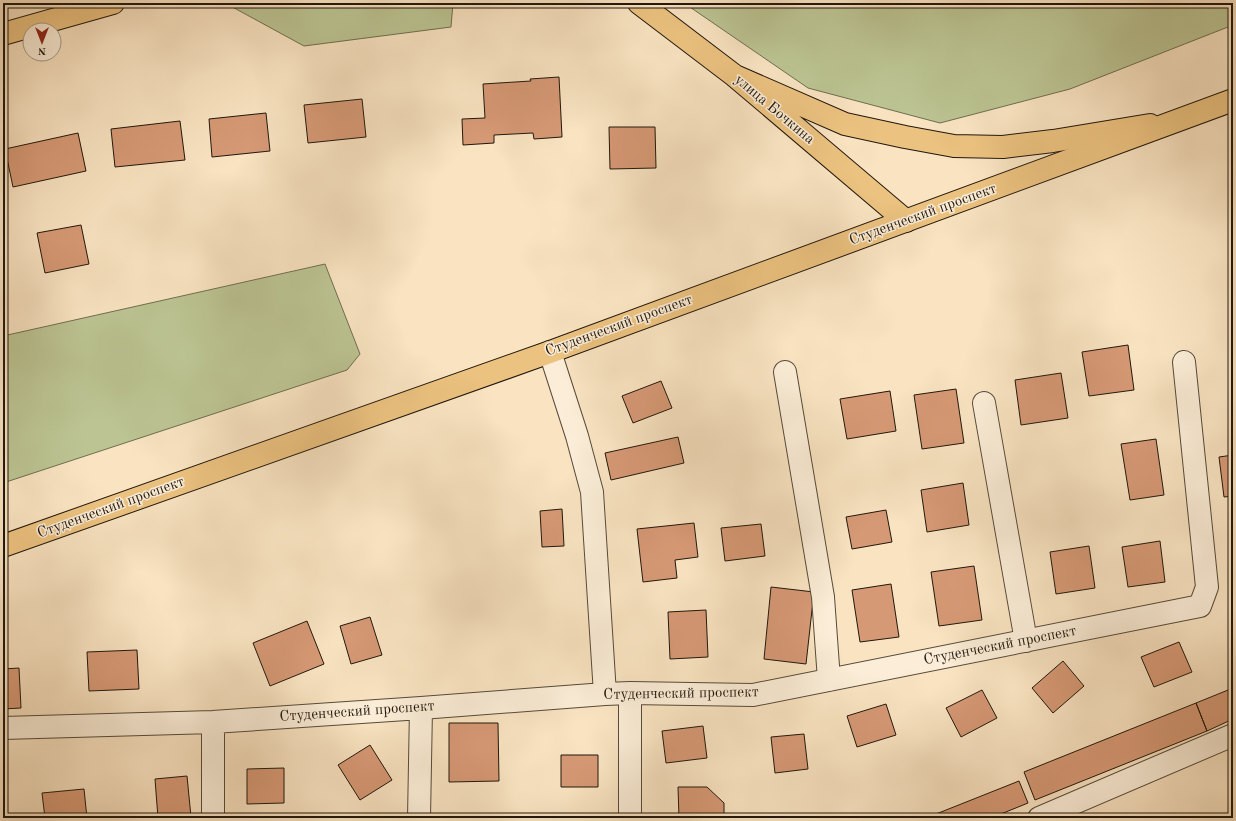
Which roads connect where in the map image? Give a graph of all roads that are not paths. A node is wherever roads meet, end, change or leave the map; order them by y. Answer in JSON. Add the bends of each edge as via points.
{"nodes":[{"id":1,"x":113,"y":3,"type":"edge"},
{"id":2,"x":639,"y":3,"type":"edge"},
{"id":3,"x":3,"y":34,"type":"edge"},
{"id":4,"x":735,"y":76,"type":"junction"},
{"id":5,"x":1233,"y":100,"type":"edge"},
{"id":6,"x":1182,"y":120,"type":"junction"},
{"id":7,"x":906,"y":222,"type":"junction"},
{"id":8,"x":550,"y":352,"type":"junction"},
{"id":9,"x":1184,"y":362,"type":"dead end"},
{"id":10,"x":785,"y":372,"type":"dead end"},
{"id":11,"x":984,"y":403,"type":"dead end"},
{"id":12,"x":3,"y":546,"type":"edge"},
{"id":13,"x":1026,"y":641,"type":"junction"},
{"id":14,"x":829,"y":680,"type":"junction"},
{"id":15,"x":630,"y":693,"type":"junction"},
{"id":16,"x":604,"y":694,"type":"junction"},
{"id":17,"x":421,"y":708,"type":"junction"},
{"id":18,"x":213,"y":722,"type":"junction"},
{"id":19,"x":3,"y":728,"type":"edge"},
{"id":20,"x":1233,"y":735,"type":"edge"},
{"id":21,"x":213,"y":818,"type":"edge"},
{"id":22,"x":419,"y":818,"type":"edge"},
{"id":23,"x":630,"y":818,"type":"edge"},
{"id":24,"x":1039,"y":818,"type":"edge"}],
"edges":[{"from":1,"to":3,"type":"main road"},
{"from":2,"to":4,"type":"main road","name":"улица Бочкина"},
{"from":4,"to":6,"type":"main road","via":[[845,124],[954,146],[1003,147],[1031,144]]},
{"from":4,"to":7,"type":"main road","name":"улица Бочкина"},
{"from":5,"to":6,"type":"main road","name":"Студенческий проспект"},
{"from":6,"to":7,"type":"main road","name":"Студенческий проспект"},
{"from":7,"to":8,"type":"main road","name":"Студенческий проспект"},
{"from":8,"to":12,"type":"main road","name":"Студенческий проспект"},
{"from":8,"to":16,"type":"street","via":[[592,492]]},
{"from":9,"to":13,"type":"street","name":"Студенческий проспект","via":[[1207,587],[1200,606]]},
{"from":10,"to":14,"type":"street","via":[[823,597]]},
{"from":11,"to":13,"type":"street"},
{"from":13,"to":14,"type":"street","name":"Студенческий проспект"},
{"from":14,"to":15,"type":"street","name":"Студенческий проспект","via":[[753,695]]},
{"from":15,"to":16,"type":"street","name":"Студенческий проспект"},
{"from":15,"to":23,"type":"street"},
{"from":16,"to":17,"type":"street","name":"Студенческий проспект"},
{"from":17,"to":18,"type":"street","name":"Студенческий проспект"},
{"from":17,"to":22,"type":"street"},
{"from":18,"to":19,"type":"street","name":"Студенческий проспект"},
{"from":18,"to":21,"type":"street"},
{"from":20,"to":24,"type":"street"}]}
